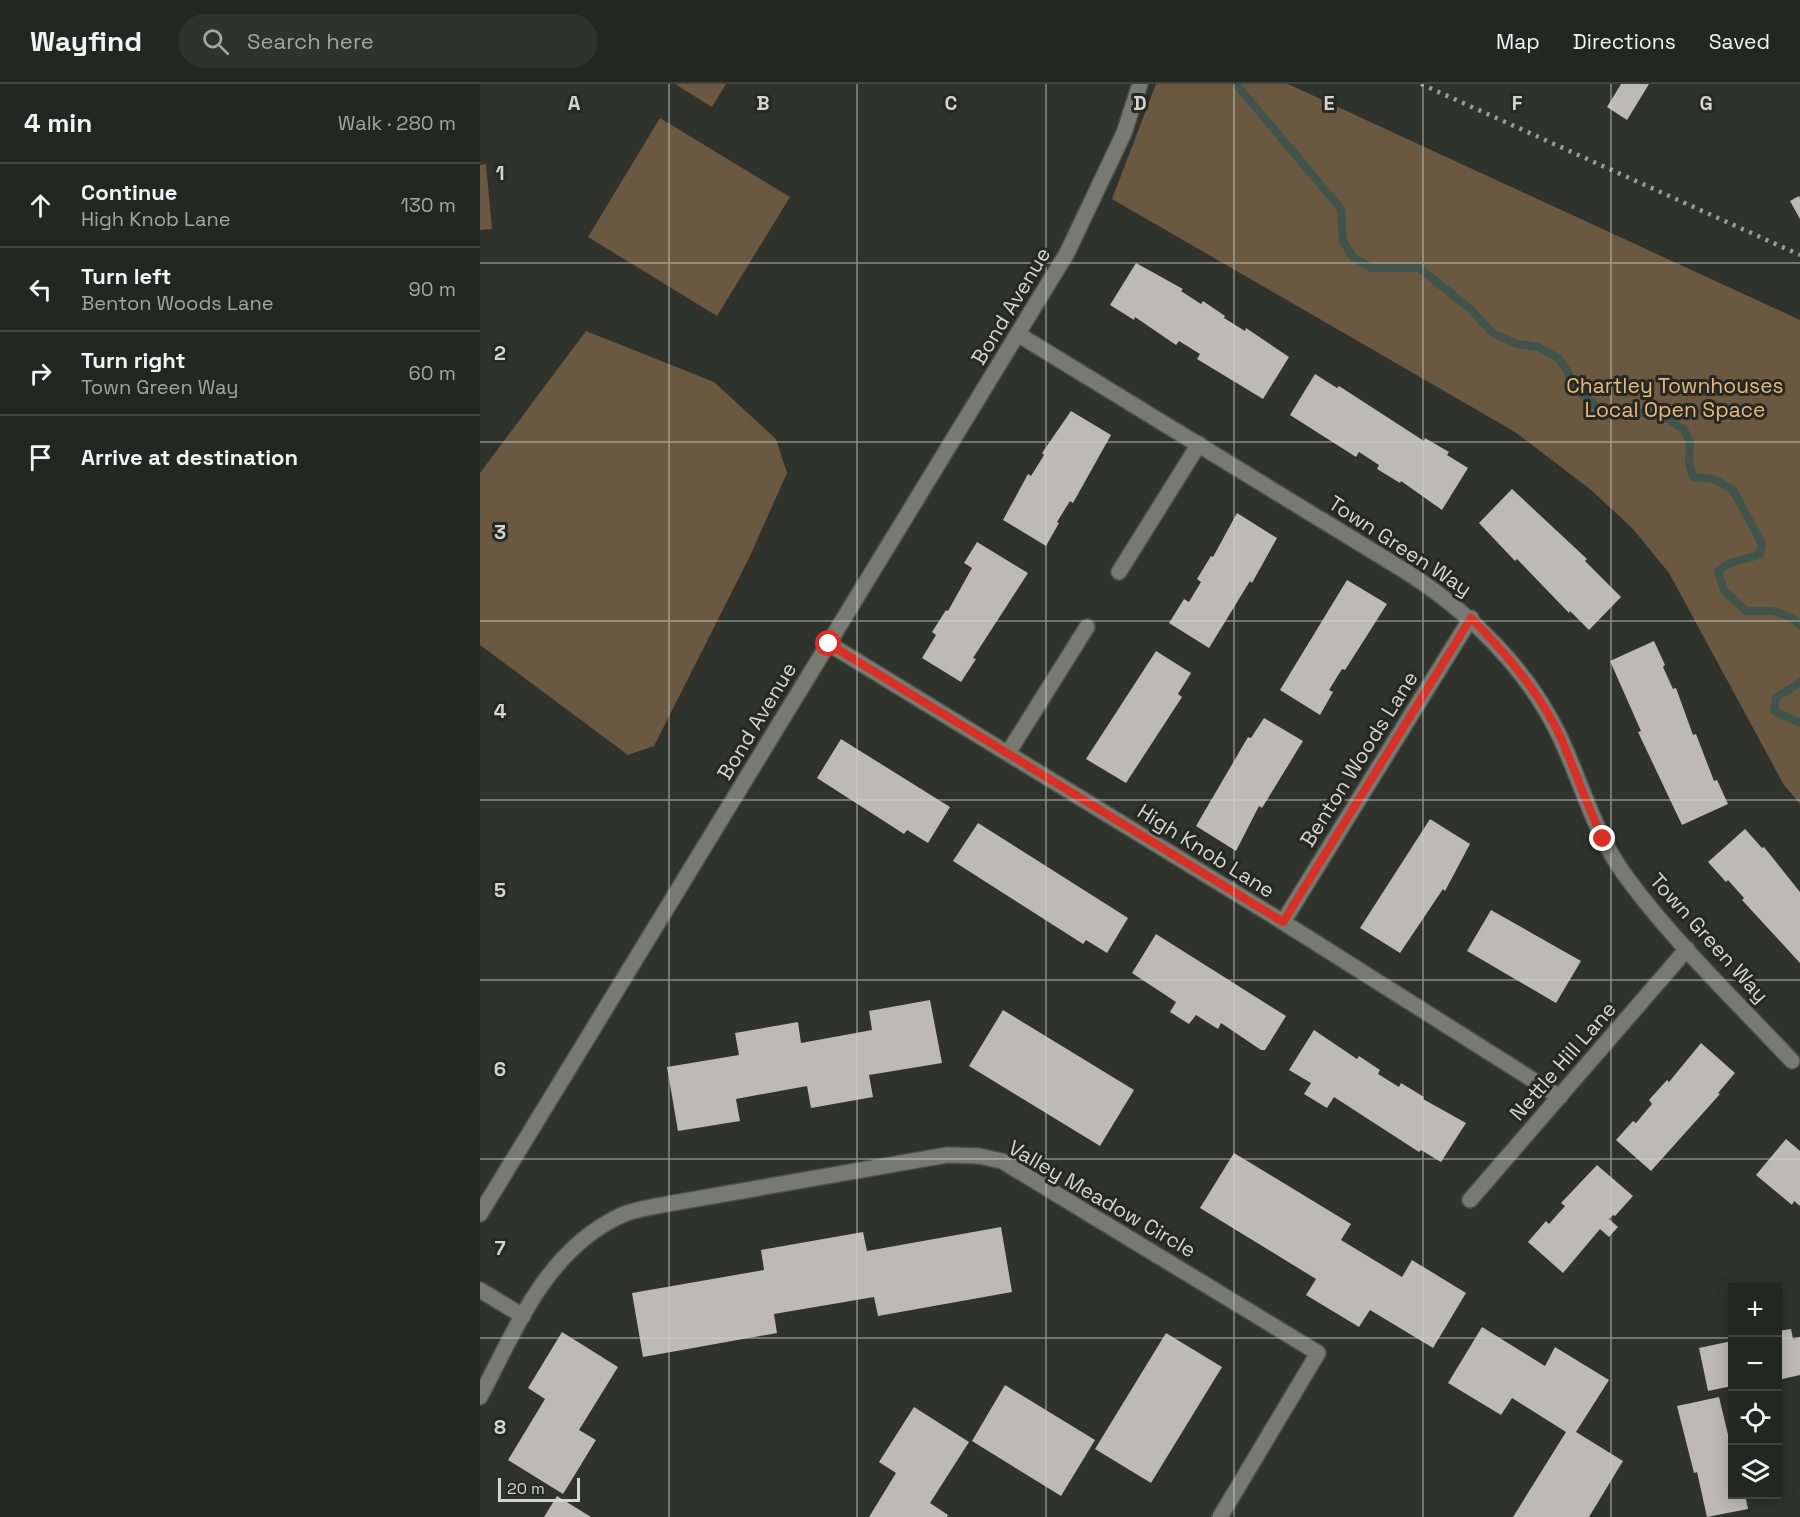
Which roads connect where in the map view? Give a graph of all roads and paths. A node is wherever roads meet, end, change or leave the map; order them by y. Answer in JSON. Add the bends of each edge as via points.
{"nodes":[{"id":1,"x":1140,"y":84,"type":"edge"},
{"id":2,"x":1019,"y":335,"type":"junction"},
{"id":3,"x":1198,"y":444,"type":"junction"},
{"id":4,"x":1119,"y":572,"type":"dead end"},
{"id":5,"x":1471,"y":618,"type":"junction"},
{"id":6,"x":1088,"y":627,"type":"dead end"},
{"id":7,"x":829,"y":644,"type":"junction"},
{"id":8,"x":1008,"y":753,"type":"junction"},
{"id":9,"x":1283,"y":922,"type":"junction"},
{"id":10,"x":1687,"y":949,"type":"junction"},
{"id":11,"x":1792,"y":1061,"type":"dead end"},
{"id":12,"x":1560,"y":1097,"type":"junction"},
{"id":13,"x":1470,"y":1200,"type":"dead end"},
{"id":14,"x":480,"y":1214,"type":"edge"},
{"id":15,"x":480,"y":1290,"type":"edge"},
{"id":16,"x":523,"y":1316,"type":"junction"},
{"id":17,"x":480,"y":1398,"type":"edge"},
{"id":18,"x":1220,"y":1517,"type":"edge"}],
"edges":[{"from":1,"to":2,"type":"street","name":"Bond Avenue","via":[[1101,186]]},
{"from":2,"to":3,"type":"street","name":"Town Green Way"},
{"from":2,"to":7,"type":"street","name":"Bond Avenue"},
{"from":3,"to":4,"type":"street"},
{"from":3,"to":5,"type":"street","name":"Town Green Way","via":[[1410,574]]},
{"from":5,"to":9,"type":"street","name":"Benton Woods Lane"},
{"from":5,"to":10,"type":"street","name":"Town Green Way","via":[[1540,701],[1603,839],[1623,872]]},
{"from":6,"to":8,"type":"street"},
{"from":7,"to":8,"type":"street","name":"High Knob Lane"},
{"from":7,"to":14,"type":"street","name":"Bond Avenue"},
{"from":8,"to":9,"type":"street","name":"High Knob Lane"},
{"from":9,"to":12,"type":"street","name":"High Knob Lane"},
{"from":10,"to":11,"type":"street","name":"Town Green Way"},
{"from":10,"to":12,"type":"street","name":"Nettle Hill Lane"},
{"from":12,"to":13,"type":"street","name":"Nettle Hill Lane"},
{"from":15,"to":16,"type":"street"},
{"from":16,"to":17,"type":"street","name":"Valley Meadow Circle"},
{"from":16,"to":18,"type":"street","name":"Valley Meadow Circle","via":[[554,1267],[573,1246],[625,1214],[947,1155],[1002,1161],[1318,1353]]}]}
